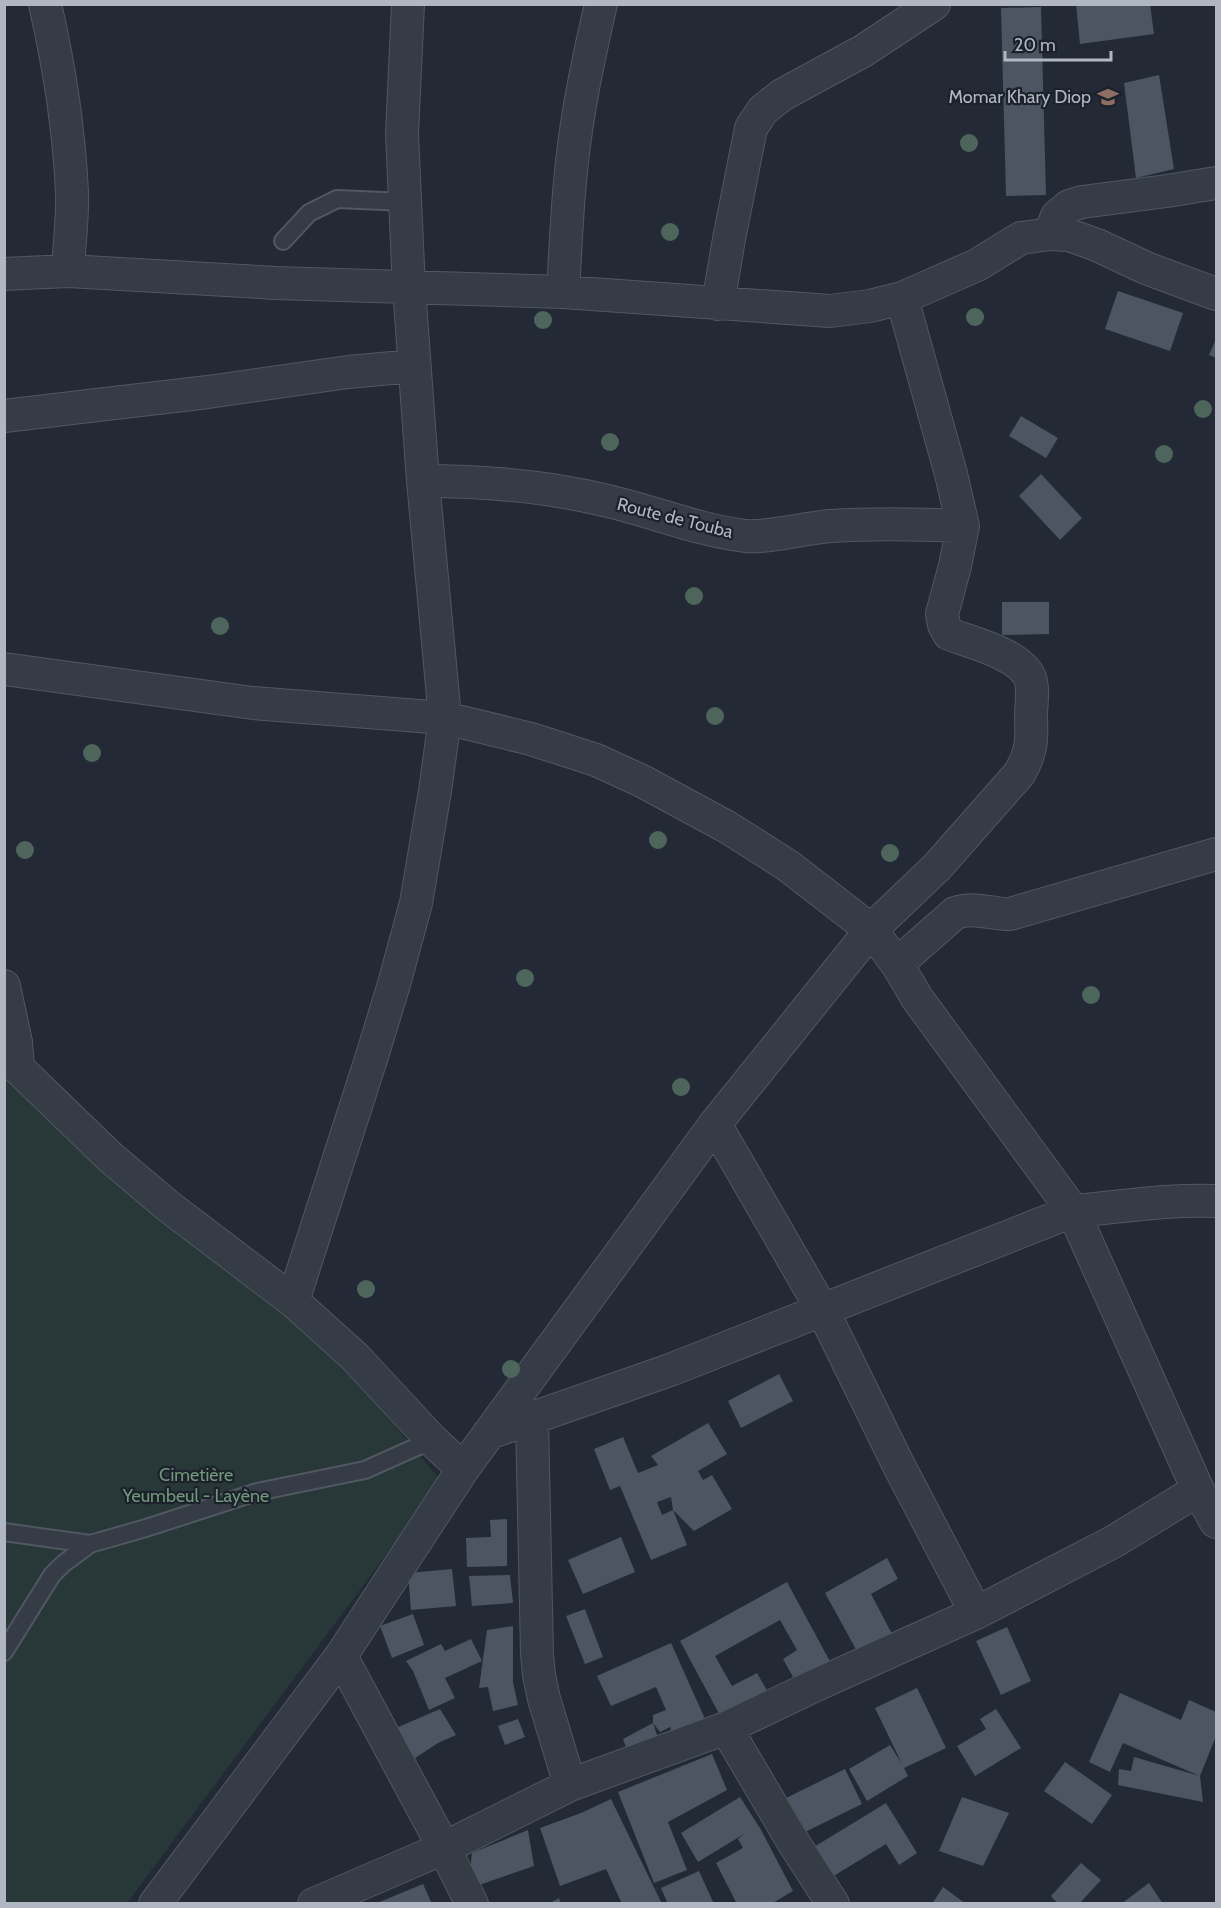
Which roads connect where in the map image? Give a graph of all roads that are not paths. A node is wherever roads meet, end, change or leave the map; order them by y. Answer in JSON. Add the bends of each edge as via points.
{"nodes":[{"id":1,"x":45,"y":4,"type":"edge"},
{"id":2,"x":408,"y":4,"type":"edge"},
{"id":3,"x":601,"y":4,"type":"edge"},
{"id":4,"x":934,"y":4,"type":"edge"},
{"id":5,"x":1216,"y":183,"type":"edge"},
{"id":6,"x":406,"y":202,"type":"junction"},
{"id":7,"x":1050,"y":234,"type":"junction"},
{"id":8,"x":283,"y":241,"type":"dead end"},
{"id":9,"x":68,"y":271,"type":"junction"},
{"id":10,"x":4,"y":274,"type":"edge"},
{"id":11,"x":410,"y":288,"type":"junction"},
{"id":12,"x":563,"y":292,"type":"junction"},
{"id":13,"x":1216,"y":294,"type":"edge"},
{"id":14,"x":902,"y":298,"type":"junction"},
{"id":15,"x":718,"y":304,"type":"junction"},
{"id":16,"x":414,"y":366,"type":"junction"},
{"id":17,"x":4,"y":416,"type":"edge"},
{"id":18,"x":423,"y":481,"type":"junction"},
{"id":19,"x":963,"y":526,"type":"junction"},
{"id":20,"x":4,"y":669,"type":"edge"},
{"id":21,"x":445,"y":718,"type":"junction"},
{"id":22,"x":1216,"y":854,"type":"edge"},
{"id":23,"x":871,"y":930,"type":"junction"},
{"id":24,"x":897,"y":964,"type":"junction"},
{"id":25,"x":4,"y":986,"type":"edge"},
{"id":26,"x":11,"y":1064,"type":"edge"},
{"id":27,"x":715,"y":1124,"type":"junction"},
{"id":28,"x":1216,"y":1201,"type":"edge"},
{"id":29,"x":1073,"y":1211,"type":"junction"},
{"id":30,"x":293,"y":1301,"type":"junction"},
{"id":31,"x":823,"y":1311,"type":"junction"},
{"id":32,"x":532,"y":1419,"type":"junction"},
{"id":33,"x":489,"y":1433,"type":"junction"},
{"id":34,"x":432,"y":1440,"type":"junction"},
{"id":35,"x":463,"y":1469,"type":"junction"},
{"id":36,"x":1198,"y":1490,"type":"junction"},
{"id":37,"x":1216,"y":1522,"type":"edge"},
{"id":38,"x":4,"y":1532,"type":"edge"},
{"id":39,"x":90,"y":1544,"type":"junction"},
{"id":40,"x":976,"y":1613,"type":"junction"},
{"id":41,"x":4,"y":1652,"type":"edge"},
{"id":42,"x":341,"y":1656,"type":"junction"},
{"id":43,"x":726,"y":1728,"type":"junction"},
{"id":44,"x":570,"y":1785,"type":"junction"},
{"id":45,"x":444,"y":1848,"type":"junction"},
{"id":46,"x":155,"y":1904,"type":"edge"},
{"id":47,"x":314,"y":1904,"type":"edge"},
{"id":48,"x":472,"y":1904,"type":"edge"},
{"id":49,"x":833,"y":1904,"type":"edge"}],
"edges":[{"from":1,"to":9,"type":"street","via":[[67,134],[72,195]]},
{"from":2,"to":6,"type":"street","via":[[402,134]]},
{"from":3,"to":12,"type":"street","via":[[576,134]]},
{"from":4,"to":15,"type":"street","via":[[763,110],[751,128]]},
{"from":5,"to":7,"type":"street","via":[[1082,202],[1057,216]]},
{"from":6,"to":8,"type":"lane","via":[[337,200],[309,213]]},
{"from":6,"to":11,"type":"street"},
{"from":7,"to":13,"type":"street","via":[[1069,235],[1097,245]]},
{"from":7,"to":14,"type":"street","via":[[1021,238],[976,265]]},
{"from":9,"to":10,"type":"street"},
{"from":9,"to":11,"type":"street"},
{"from":11,"to":12,"type":"street"},
{"from":11,"to":16,"type":"street"},
{"from":12,"to":15,"type":"street"},
{"from":14,"to":15,"type":"street","via":[[830,311]]},
{"from":14,"to":19,"type":"street"},
{"from":16,"to":17,"type":"street"},
{"from":16,"to":18,"type":"street"},
{"from":18,"to":19,"type":"street","name":"Route de Touba","via":[[531,486],[747,536],[828,526]]},
{"from":18,"to":21,"type":"street"},
{"from":19,"to":23,"type":"street","via":[[942,615],[944,625],[949,634],[999,653],[1022,667],[1030,678],[1032,743],[1018,774],[937,867]]},
{"from":20,"to":21,"type":"street","via":[[253,703]]},
{"from":21,"to":23,"type":"street","via":[[596,760],[642,782],[727,827],[787,865]]},
{"from":21,"to":30,"type":"street","via":[[416,903]]},
{"from":22,"to":24,"type":"street","via":[[1010,914],[966,909],[955,913]]},
{"from":23,"to":24,"type":"street"},
{"from":23,"to":27,"type":"street"},
{"from":24,"to":29,"type":"street","via":[[917,998]]},
{"from":25,"to":26,"type":"street","via":[[16,1042]]},
{"from":26,"to":30,"type":"street","via":[[168,1206]]},
{"from":27,"to":31,"type":"street"},
{"from":27,"to":33,"type":"street"},
{"from":28,"to":29,"type":"street","via":[[1171,1201]]},
{"from":29,"to":31,"type":"street"},
{"from":29,"to":36,"type":"street"},
{"from":30,"to":34,"type":"street","via":[[355,1357]]},
{"from":31,"to":32,"type":"street"},
{"from":31,"to":40,"type":"street"},
{"from":32,"to":33,"type":"street"},
{"from":32,"to":44,"type":"street","via":[[539,1675]]},
{"from":33,"to":35,"type":"street"},
{"from":34,"to":35,"type":"street"},
{"from":34,"to":39,"type":"lane","via":[[365,1470],[257,1492]]},
{"from":35,"to":42,"type":"street"},
{"from":36,"to":37,"type":"street"},
{"from":36,"to":40,"type":"street","via":[[1113,1542]]},
{"from":38,"to":39,"type":"lane"},
{"from":39,"to":41,"type":"lane","via":[[52,1575]]},
{"from":40,"to":43,"type":"street"},
{"from":42,"to":45,"type":"street"},
{"from":42,"to":46,"type":"street"},
{"from":43,"to":44,"type":"street"},
{"from":43,"to":49,"type":"street"},
{"from":44,"to":45,"type":"street"},
{"from":45,"to":47,"type":"street"},
{"from":45,"to":48,"type":"street"}]}
